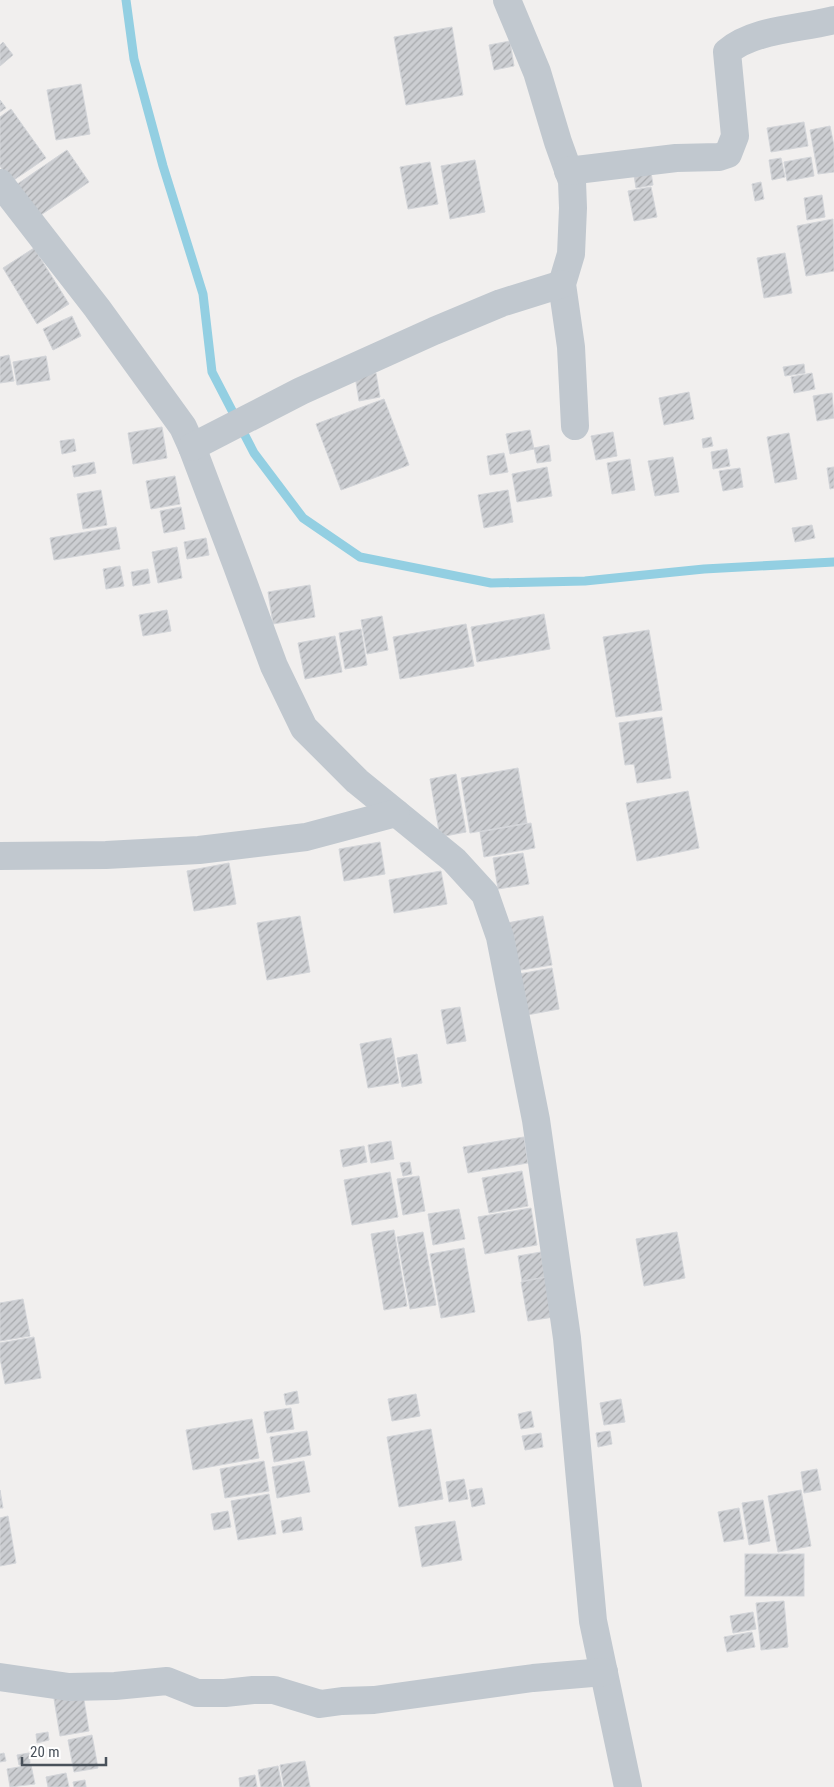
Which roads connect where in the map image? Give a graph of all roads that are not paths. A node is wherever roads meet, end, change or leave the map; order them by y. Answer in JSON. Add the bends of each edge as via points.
{"nodes":[{"id":1,"x":506,"y":0,"type":"edge"},
{"id":2,"x":834,"y":20,"type":"edge"},
{"id":3,"x":568,"y":171,"type":"junction"},
{"id":4,"x":0,"y":184,"type":"edge"},
{"id":5,"x":562,"y":284,"type":"junction"},
{"id":6,"x":575,"y":426,"type":"dead end"},
{"id":7,"x":201,"y":442,"type":"junction"},
{"id":8,"x":396,"y":813,"type":"junction"},
{"id":9,"x":0,"y":856,"type":"edge"},
{"id":10,"x":604,"y":1672,"type":"junction"},
{"id":11,"x":0,"y":1677,"type":"edge"},
{"id":12,"x":628,"y":1787,"type":"edge"}],
"edges":[{"from":1,"to":3,"type":"street","via":[[537,72]]},
{"from":2,"to":3,"type":"street","via":[[767,34],[734,46],[727,52],[735,136],[728,154],[719,158],[676,158]]},
{"from":3,"to":5,"type":"street","via":[[572,181],[573,208],[571,254]]},
{"from":4,"to":7,"type":"street","via":[[183,427]]},
{"from":5,"to":6,"type":"street","via":[[571,347]]},
{"from":5,"to":7,"type":"street","via":[[501,303],[434,331],[302,391]]},
{"from":7,"to":8,"type":"street","via":[[236,563],[274,666],[304,728],[357,782]]},
{"from":8,"to":9,"type":"street","via":[[306,837],[199,850]]},
{"from":8,"to":10,"type":"street","via":[[454,860],[485,894],[500,937],[536,1120],[567,1338],[594,1621]]},
{"from":10,"to":11,"type":"street","via":[[320,1704],[274,1690],[197,1693],[168,1680],[115,1686],[69,1686]]},
{"from":10,"to":12,"type":"street"}]}
